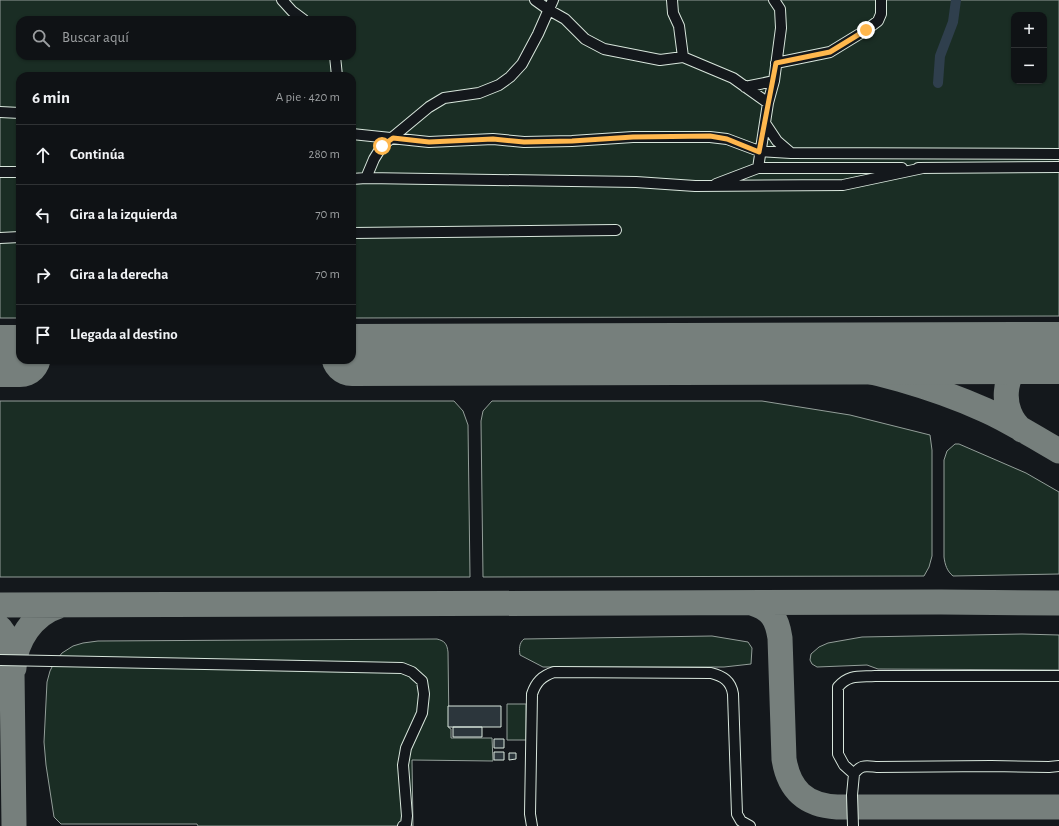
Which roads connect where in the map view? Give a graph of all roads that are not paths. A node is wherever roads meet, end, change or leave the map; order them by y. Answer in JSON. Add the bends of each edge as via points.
{"nodes":[{"id":1,"x":282,"y":0,"type":"edge"},
{"id":2,"x":535,"y":0,"type":"edge"},
{"id":3,"x":553,"y":0,"type":"edge"},
{"id":4,"x":672,"y":0,"type":"edge"},
{"id":5,"x":881,"y":0,"type":"edge"},
{"id":6,"x":777,"y":2,"type":"edge"},
{"id":7,"x":550,"y":10,"type":"junction"},
{"id":8,"x":299,"y":16,"type":"edge"},
{"id":9,"x":683,"y":58,"type":"junction"},
{"id":10,"x":335,"y":60,"type":"edge"},
{"id":11,"x":776,"y":63,"type":"junction"},
{"id":12,"x":337,"y":72,"type":"edge"},
{"id":13,"x":774,"y":80,"type":"junction"},
{"id":14,"x":745,"y":87,"type":"junction"},
{"id":15,"x":768,"y":104,"type":"junction"},
{"id":16,"x":0,"y":112,"type":"edge"},
{"id":17,"x":16,"y":113,"type":"edge"},
{"id":18,"x":765,"y":123,"type":"junction"},
{"id":19,"x":356,"y":134,"type":"edge"},
{"id":20,"x":393,"y":138,"type":"junction"},
{"id":21,"x":759,"y":152,"type":"junction"},
{"id":22,"x":791,"y":153,"type":"junction"},
{"id":23,"x":1059,"y":154,"type":"edge"},
{"id":24,"x":1059,"y":167,"type":"edge"},
{"id":25,"x":758,"y":168,"type":"junction"},
{"id":26,"x":923,"y":168,"type":"junction"},
{"id":27,"x":0,"y":172,"type":"edge"},
{"id":28,"x":16,"y":172,"type":"edge"},
{"id":29,"x":356,"y":178,"type":"edge"},
{"id":30,"x":366,"y":178,"type":"junction"},
{"id":31,"x":710,"y":186,"type":"junction"},
{"id":32,"x":616,"y":230,"type":"dead end"},
{"id":33,"x":356,"y":233,"type":"edge"},
{"id":34,"x":16,"y":237,"type":"edge"},
{"id":35,"x":0,"y":238,"type":"edge"},
{"id":36,"x":0,"y":660,"type":"edge"},
{"id":37,"x":1059,"y":676,"type":"edge"},
{"id":38,"x":1059,"y":766,"type":"edge"},
{"id":39,"x":854,"y":774,"type":"junction"},
{"id":40,"x":403,"y":826,"type":"edge"},
{"id":41,"x":532,"y":826,"type":"edge"},
{"id":42,"x":750,"y":826,"type":"edge"},
{"id":43,"x":853,"y":826,"type":"edge"}],
"edges":[{"from":1,"to":8,"type":"lane"},
{"from":2,"to":7,"type":"lane"},
{"from":3,"to":7,"type":"lane"},
{"from":4,"to":9,"type":"lane","via":[[673,13],[679,26]]},
{"from":5,"to":11,"type":"lane","via":[[878,21],[830,52]]},
{"from":6,"to":11,"type":"lane","via":[[781,28]]},
{"from":7,"to":9,"type":"lane","via":[[565,19],[585,39],[604,49],[660,60]]},
{"from":7,"to":20,"type":"lane","via":[[522,64],[510,77],[499,85],[479,93],[444,98],[429,107]]},
{"from":9,"to":14,"type":"lane","via":[[733,78]]},
{"from":10,"to":12,"type":"lane"},
{"from":11,"to":13,"type":"lane"},
{"from":13,"to":14,"type":"lane"},
{"from":13,"to":15,"type":"lane"},
{"from":14,"to":15,"type":"lane"},
{"from":15,"to":18,"type":"lane"},
{"from":16,"to":17,"type":"lane"},
{"from":18,"to":21,"type":"lane"},
{"from":18,"to":22,"type":"lane","via":[[777,141]]},
{"from":19,"to":20,"type":"lane"},
{"from":20,"to":21,"type":"lane","via":[[429,142],[493,139],[524,142],[710,136],[727,139]]},
{"from":20,"to":30,"type":"lane","via":[[382,146]]},
{"from":21,"to":22,"type":"lane"},
{"from":21,"to":25,"type":"lane"},
{"from":22,"to":23,"type":"lane"},
{"from":24,"to":26,"type":"lane"},
{"from":25,"to":26,"type":"lane"},
{"from":25,"to":31,"type":"lane"},
{"from":26,"to":31,"type":"lane","via":[[842,185]]},
{"from":27,"to":28,"type":"lane"},
{"from":29,"to":30,"type":"lane"},
{"from":30,"to":31,"type":"lane","via":[[636,182]]},
{"from":32,"to":33,"type":"lane"},
{"from":34,"to":35,"type":"lane"},
{"from":36,"to":40,"type":"lane","via":[[402,668],[412,672],[422,681],[424,694],[422,713],[406,748],[403,765],[407,816],[406,824]]},
{"from":37,"to":39,"type":"lane","via":[[875,676],[844,680],[838,687],[838,754],[844,766]]},
{"from":38,"to":39,"type":"lane","via":[[865,766],[858,768]]},
{"from":39,"to":43,"type":"lane"},
{"from":41,"to":42,"type":"lane","via":[[532,694],[540,678],[550,673],[561,672],[711,673],[725,678],[733,694],[737,814],[741,821]]}]}
